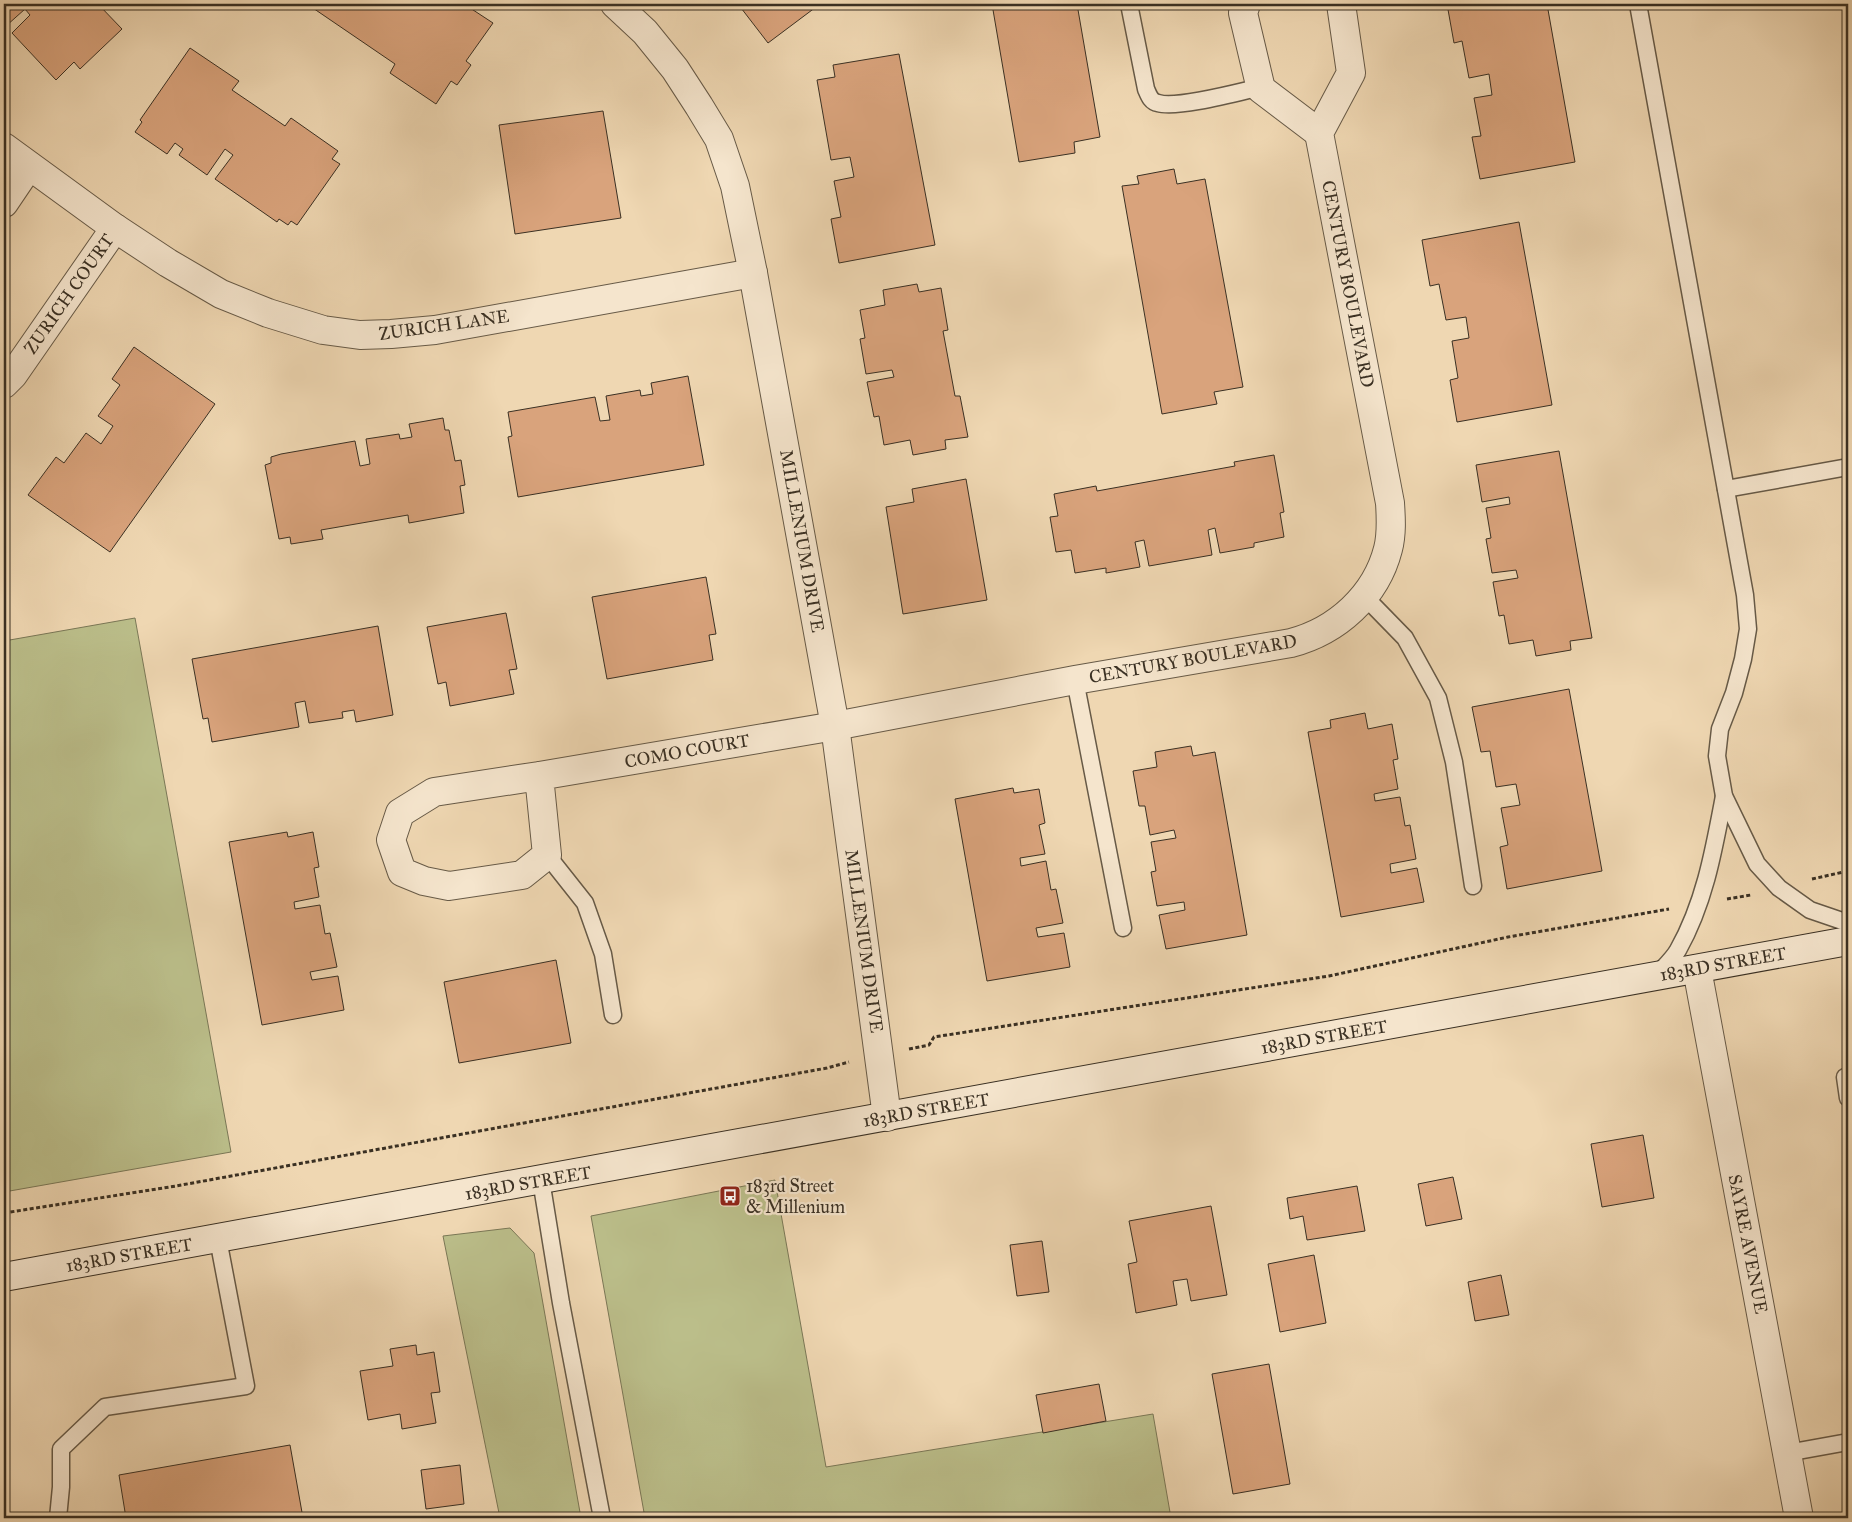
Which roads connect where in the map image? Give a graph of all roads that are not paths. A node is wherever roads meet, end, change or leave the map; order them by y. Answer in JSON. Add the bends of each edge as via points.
{"nodes":[{"id":1,"x":615,"y":4,"type":"edge"},
{"id":2,"x":1128,"y":4,"type":"edge"},
{"id":3,"x":1246,"y":4,"type":"edge"},
{"id":4,"x":1340,"y":4,"type":"edge"},
{"id":5,"x":1638,"y":4,"type":"edge"},
{"id":6,"x":1261,"y":87,"type":"junction"},
{"id":7,"x":1319,"y":133,"type":"junction"},
{"id":8,"x":4,"y":147,"type":"edge"},
{"id":9,"x":29,"y":166,"type":"junction"},
{"id":10,"x":4,"y":203,"type":"edge"},
{"id":11,"x":116,"y":228,"type":"junction"},
{"id":12,"x":753,"y":273,"type":"junction"},
{"id":13,"x":4,"y":384,"type":"edge"},
{"id":14,"x":1848,"y":467,"type":"edge"},
{"id":15,"x":1726,"y":489,"type":"junction"},
{"id":16,"x":1364,"y":596,"type":"junction"},
{"id":17,"x":1075,"y":680,"type":"junction"},
{"id":18,"x":835,"y":726,"type":"junction"},
{"id":19,"x":539,"y":776,"type":"junction"},
{"id":20,"x":1724,"y":796,"type":"junction"},
{"id":21,"x":547,"y":855,"type":"junction"},
{"id":22,"x":1473,"y":886,"type":"dead end"},
{"id":23,"x":1848,"y":923,"type":"edge"},
{"id":24,"x":1123,"y":928,"type":"dead end"},
{"id":25,"x":1848,"y":941,"type":"edge"},
{"id":26,"x":1697,"y":969,"type":"junction"},
{"id":27,"x":1655,"y":976,"type":"junction"},
{"id":28,"x":613,"y":1014,"type":"dead end"},
{"id":29,"x":1848,"y":1077,"type":"edge"},
{"id":30,"x":1848,"y":1098,"type":"edge"},
{"id":31,"x":887,"y":1117,"type":"junction"},
{"id":32,"x":541,"y":1180,"type":"junction"},
{"id":33,"x":218,"y":1239,"type":"junction"},
{"id":34,"x":4,"y":1277,"type":"edge"},
{"id":35,"x":1848,"y":1442,"type":"edge"},
{"id":36,"x":1787,"y":1453,"type":"junction"},
{"id":37,"x":58,"y":1518,"type":"edge"},
{"id":38,"x":602,"y":1518,"type":"edge"},
{"id":39,"x":1799,"y":1518,"type":"edge"}],
"edges":[{"from":1,"to":12,"type":"street","name":"MILLENIUM DRIVE","via":[[645,32],[675,69],[719,139],[735,186]]},
{"from":2,"to":6,"type":"lane","via":[[1146,90],[1156,103],[1182,103]]},
{"from":3,"to":6,"type":"street","via":[[1243,13]]},
{"from":4,"to":7,"type":"street","via":[[1352,73]]},
{"from":5,"to":15,"type":"lane"},
{"from":6,"to":7,"type":"street"},
{"from":7,"to":16,"type":"street","name":"CENTURY BOULEVARD","via":[[1390,503],[1388,548],[1381,568]]},
{"from":8,"to":9,"type":"street","name":"ZURICH LANE"},
{"from":9,"to":10,"type":"street"},
{"from":9,"to":11,"type":"street","name":"ZURICH LANE"},
{"from":11,"to":12,"type":"street","name":"ZURICH LANE","via":[[221,294],[323,330],[360,334],[435,330]]},
{"from":11,"to":13,"type":"street","name":"ZURICH COURT"},
{"from":12,"to":18,"type":"street","name":"MILLENIUM DRIVE"},
{"from":14,"to":15,"type":"lane"},
{"from":15,"to":20,"type":"lane","via":[[1748,629],[1734,693],[1720,729],[1717,756]]},
{"from":16,"to":17,"type":"street","name":"CENTURY BOULEVARD","via":[[1345,616],[1308,639]]},
{"from":16,"to":22,"type":"lane","via":[[1404,638],[1438,698],[1454,762]]},
{"from":17,"to":18,"type":"street","name":"CENTURY BOULEVARD"},
{"from":17,"to":24,"type":"lane"},
{"from":18,"to":19,"type":"street","name":"COMO COURT"},
{"from":18,"to":31,"type":"street","name":"MILLENIUM DRIVE"},
{"from":19,"to":21,"type":"street"},
{"from":19,"to":21,"type":"street","name":"COMO COURT","via":[[434,792],[400,813],[391,840],[402,872],[449,886],[522,874]]},
{"from":20,"to":23,"type":"lane","via":[[1757,864],[1779,888],[1810,910]]},
{"from":20,"to":27,"type":"lane","via":[[1708,875],[1698,904],[1677,951]]},
{"from":21,"to":28,"type":"lane","via":[[585,902],[603,954]]},
{"from":25,"to":26,"type":"street","name":"183RD STREET"},
{"from":26,"to":27,"type":"street","name":"183RD STREET"},
{"from":26,"to":36,"type":"street","name":"SAYRE AVENUE"},
{"from":27,"to":31,"type":"street","name":"183RD STREET"},
{"from":29,"to":30,"type":"lane","via":[[1845,1077]]},
{"from":31,"to":32,"type":"street","name":"183RD STREET"},
{"from":32,"to":33,"type":"street","name":"183RD STREET"},
{"from":32,"to":38,"type":"lane"},
{"from":33,"to":34,"type":"street","name":"183RD STREET"},
{"from":33,"to":37,"type":"lane","via":[[246,1386],[105,1407],[61,1449]]},
{"from":35,"to":36,"type":"lane"},
{"from":36,"to":39,"type":"street","name":"SAYRE AVENUE"}]}
